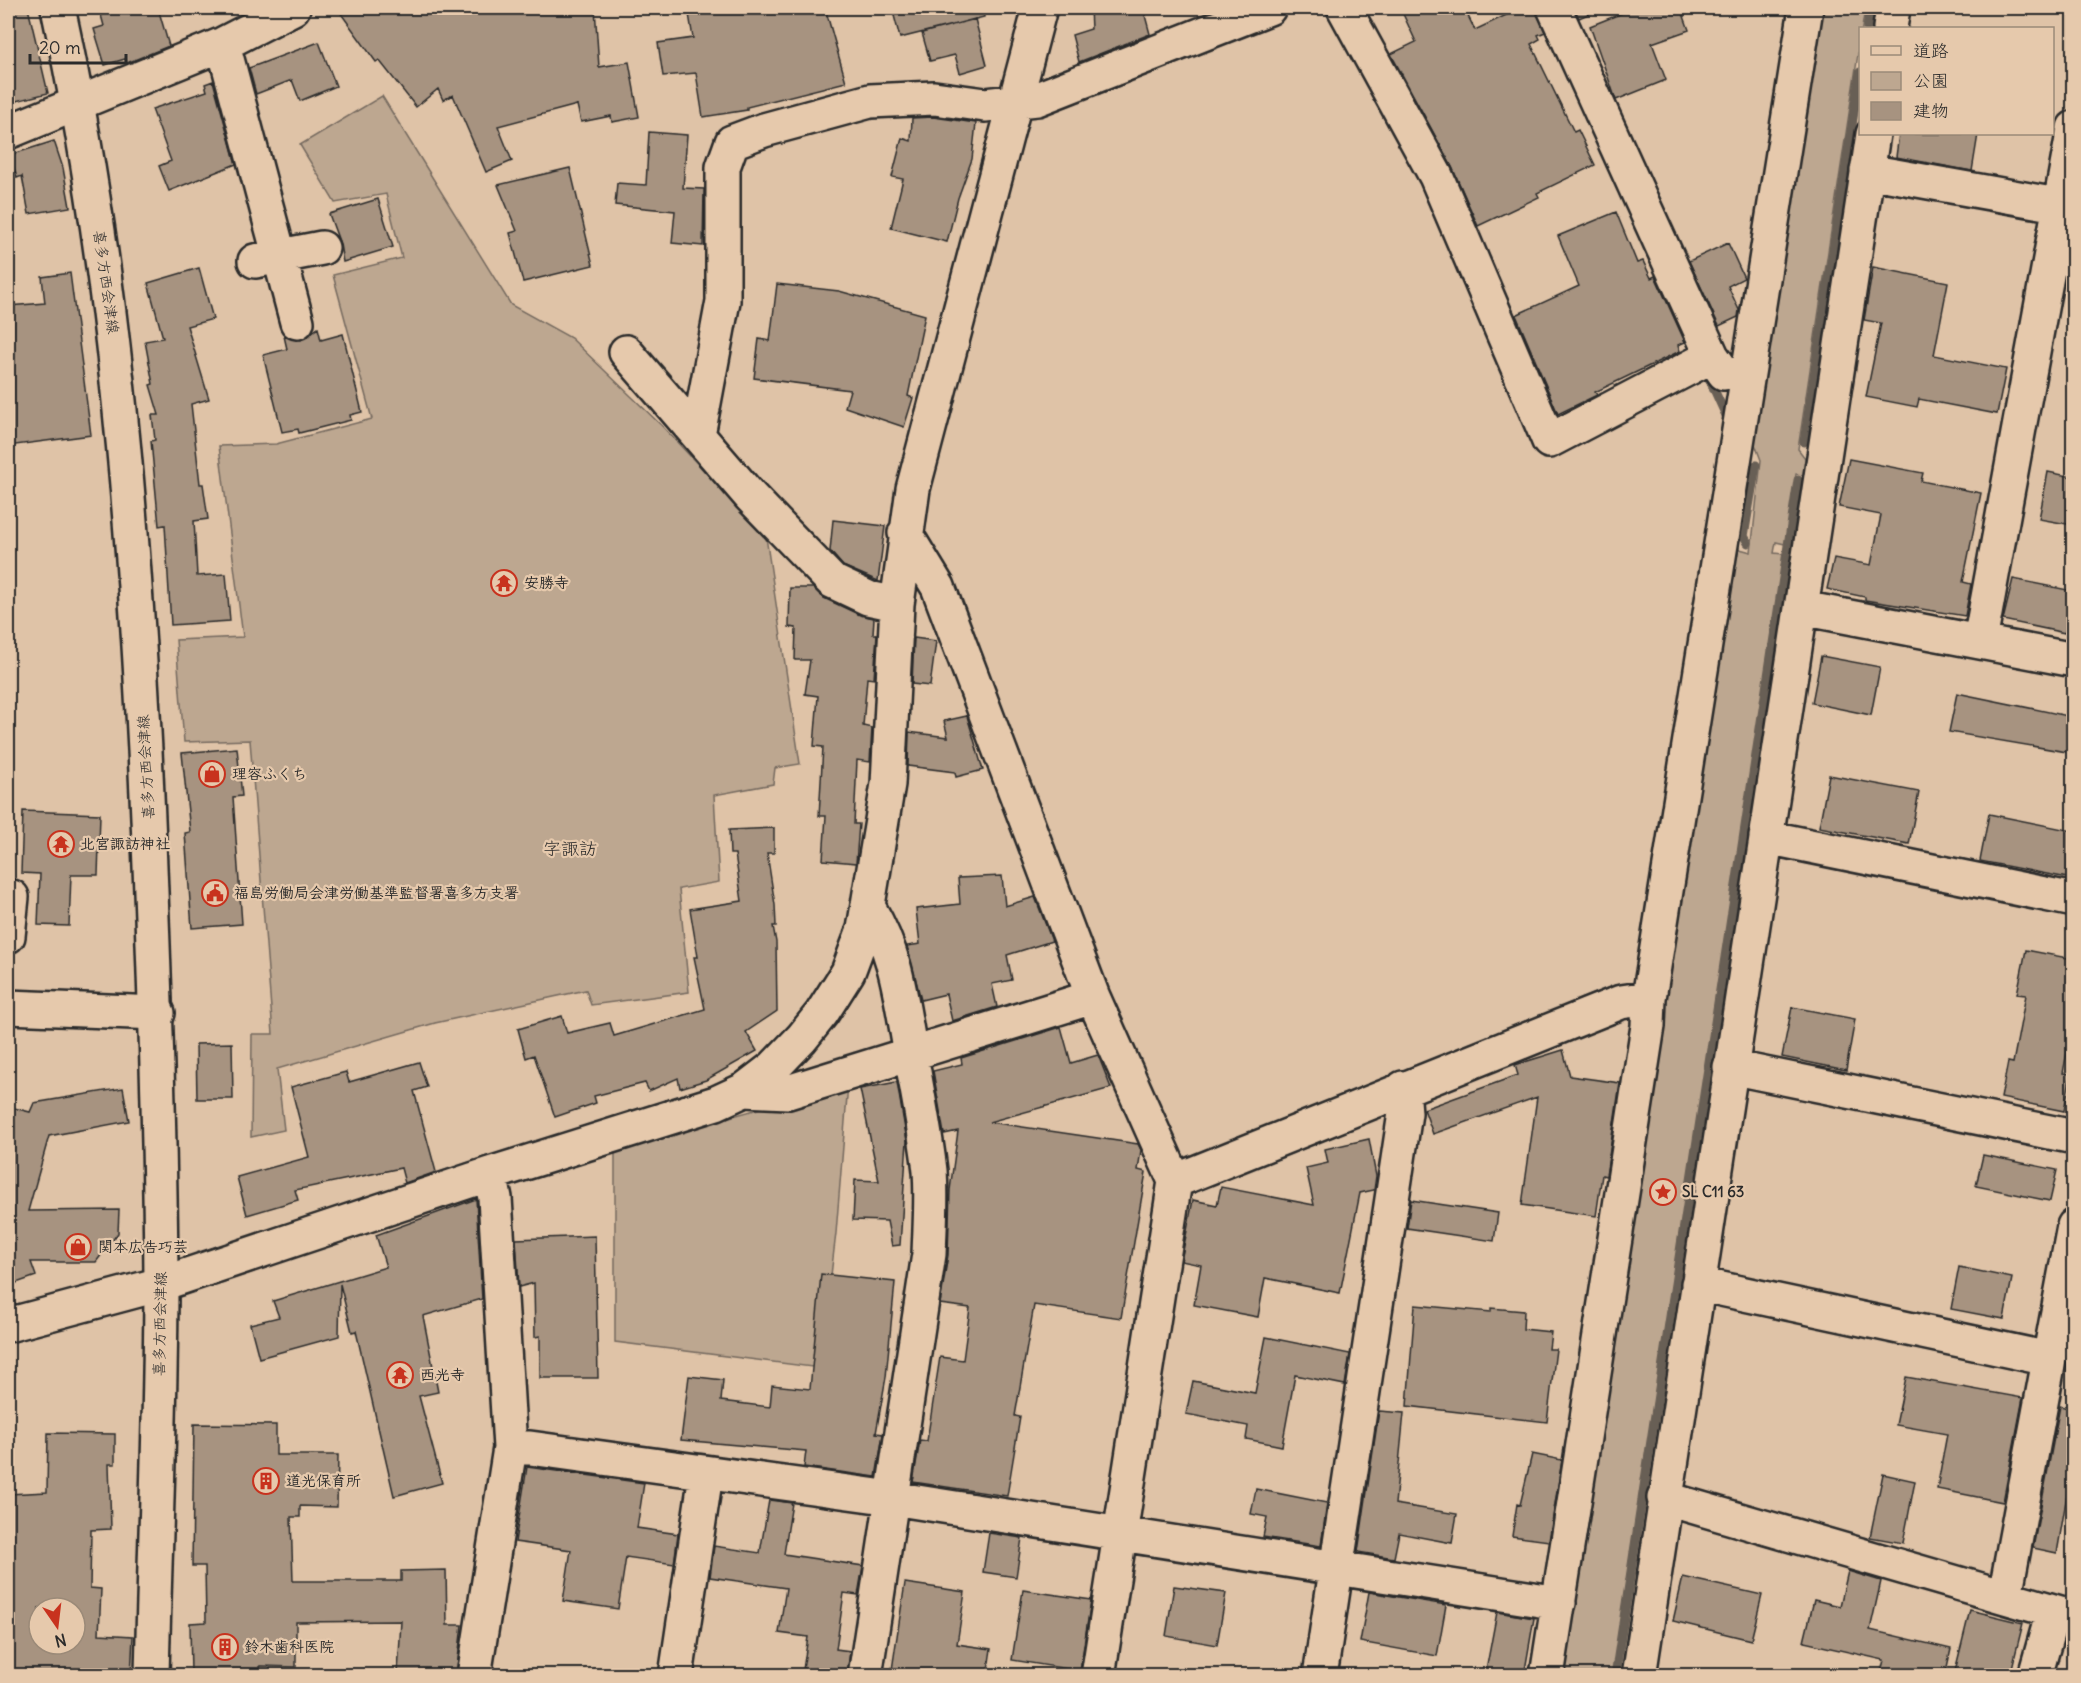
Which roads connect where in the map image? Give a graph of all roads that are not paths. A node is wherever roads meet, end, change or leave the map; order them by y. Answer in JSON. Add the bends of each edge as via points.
{"nodes":[{"id":1,"x":58,"y":8,"type":"edge"},
{"id":2,"x":293,"y":8,"type":"edge"},
{"id":3,"x":1040,"y":8,"type":"edge"},
{"id":4,"x":1269,"y":8,"type":"edge"},
{"id":5,"x":1344,"y":8,"type":"edge"},
{"id":6,"x":1554,"y":8,"type":"edge"},
{"id":7,"x":1806,"y":8,"type":"edge"},
{"id":8,"x":1893,"y":8,"type":"edge"},
{"id":9,"x":1890,"y":27,"type":"edge"},
{"id":10,"x":223,"y":44,"type":"junction"},
{"id":11,"x":79,"y":102,"type":"junction"},
{"id":12,"x":1014,"y":102,"type":"junction"},
{"id":13,"x":2073,"y":128,"type":"edge"},
{"id":14,"x":8,"y":132,"type":"edge"},
{"id":15,"x":1873,"y":135,"type":"edge"},
{"id":16,"x":1867,"y":171,"type":"junction"},
{"id":17,"x":2066,"y":207,"type":"edge"},
{"id":18,"x":322,"y":248,"type":"dead end"},
{"id":19,"x":268,"y":259,"type":"junction"},
{"id":20,"x":297,"y":321,"type":"dead end"},
{"id":21,"x":626,"y":352,"type":"dead end"},
{"id":22,"x":1712,"y":356,"type":"junction"},
{"id":23,"x":1743,"y":401,"type":"junction"},
{"id":24,"x":698,"y":435,"type":"junction"},
{"id":25,"x":905,"y":534,"type":"junction"},
{"id":26,"x":897,"y":604,"type":"junction"},
{"id":27,"x":1802,"y":608,"type":"junction"},
{"id":28,"x":1980,"y":641,"type":"junction"},
{"id":29,"x":2073,"y":660,"type":"edge"},
{"id":30,"x":1766,"y":837,"type":"junction"},
{"id":31,"x":12,"y":897,"type":"dead end"},
{"id":32,"x":2073,"y":900,"type":"edge"},
{"id":33,"x":869,"y":908,"type":"junction"},
{"id":34,"x":8,"y":936,"type":"edge"},
{"id":35,"x":1093,"y":997,"type":"junction"},
{"id":36,"x":1649,"y":998,"type":"junction"},
{"id":37,"x":8,"y":1007,"type":"edge"},
{"id":38,"x":158,"y":1013,"type":"junction"},
{"id":39,"x":911,"y":1055,"type":"junction"},
{"id":40,"x":1730,"y":1067,"type":"junction"},
{"id":41,"x":1403,"y":1088,"type":"junction"},
{"id":42,"x":744,"y":1090,"type":"junction"},
{"id":43,"x":2073,"y":1137,"type":"edge"},
{"id":44,"x":490,"y":1174,"type":"junction"},
{"id":45,"x":1175,"y":1181,"type":"junction"},
{"id":46,"x":2073,"y":1226,"type":"edge"},
{"id":47,"x":161,"y":1284,"type":"junction"},
{"id":48,"x":1698,"y":1284,"type":"junction"},
{"id":49,"x":8,"y":1325,"type":"edge"},
{"id":50,"x":2049,"y":1359,"type":"junction"},
{"id":51,"x":510,"y":1448,"type":"junction"},
{"id":52,"x":706,"y":1474,"type":"junction"},
{"id":53,"x":892,"y":1498,"type":"junction"},
{"id":54,"x":1664,"y":1498,"type":"junction"},
{"id":55,"x":1119,"y":1533,"type":"junction"},
{"id":56,"x":1336,"y":1568,"type":"junction"},
{"id":57,"x":2005,"y":1596,"type":"junction"},
{"id":58,"x":1559,"y":1603,"type":"junction"},
{"id":59,"x":2063,"y":1615,"type":"edge"},
{"id":60,"x":152,"y":1676,"type":"edge"},
{"id":61,"x":474,"y":1676,"type":"edge"},
{"id":62,"x":676,"y":1676,"type":"edge"},
{"id":63,"x":864,"y":1676,"type":"edge"},
{"id":64,"x":1098,"y":1676,"type":"edge"},
{"id":65,"x":1320,"y":1676,"type":"edge"},
{"id":66,"x":1547,"y":1676,"type":"edge"},
{"id":67,"x":1639,"y":1676,"type":"edge"},
{"id":68,"x":2035,"y":1676,"type":"edge"}],
"edges":[{"from":1,"to":11,"type":"street","name":"喜多方西会津線"},
{"from":2,"to":10,"type":"street"},
{"from":3,"to":12,"type":"street"},
{"from":4,"to":12,"type":"street","via":[[1037,99]]},
{"from":5,"to":22,"type":"street","via":[[1436,176],[1549,441]]},
{"from":6,"to":22,"type":"street"},
{"from":7,"to":23,"type":"street"},
{"from":8,"to":9,"type":"street"},
{"from":10,"to":11,"type":"street"},
{"from":10,"to":19,"type":"street"},
{"from":11,"to":14,"type":"street"},
{"from":11,"to":38,"type":"street","name":"喜多方西会津線","via":[[111,310],[124,446],[140,646]]},
{"from":12,"to":24,"type":"street","via":[[985,105],[934,98],[870,101],[732,142],[723,167],[723,301]]},
{"from":12,"to":25,"type":"street","via":[[944,364]]},
{"from":13,"to":17,"type":"street"},
{"from":15,"to":16,"type":"street"},
{"from":16,"to":17,"type":"street"},
{"from":16,"to":27,"type":"street"},
{"from":17,"to":28,"type":"street"},
{"from":18,"to":19,"type":"street"},
{"from":19,"to":20,"type":"street"},
{"from":21,"to":24,"type":"street"},
{"from":22,"to":23,"type":"street"},
{"from":23,"to":36,"type":"street"},
{"from":24,"to":26,"type":"street","via":[[832,581],[868,597]]},
{"from":25,"to":26,"type":"street"},
{"from":25,"to":35,"type":"street","via":[[938,587]]},
{"from":26,"to":33,"type":"street","via":[[888,784]]},
{"from":27,"to":28,"type":"street"},
{"from":27,"to":30,"type":"street"},
{"from":28,"to":29,"type":"street"},
{"from":30,"to":32,"type":"street"},
{"from":30,"to":40,"type":"street"},
{"from":31,"to":34,"type":"street"},
{"from":33,"to":39,"type":"street","via":[[886,936],[895,967]]},
{"from":33,"to":42,"type":"street","via":[[848,972],[822,1014],[774,1067]]},
{"from":35,"to":39,"type":"street"},
{"from":35,"to":45,"type":"street"},
{"from":36,"to":41,"type":"street","via":[[1621,1002]]},
{"from":36,"to":58,"type":"street","via":[[1648,1026]]},
{"from":37,"to":38,"type":"street"},
{"from":38,"to":47,"type":"street","name":"喜多方西会津線"},
{"from":39,"to":42,"type":"street","via":[[788,1092]]},
{"from":39,"to":53,"type":"street","via":[[930,1172],[929,1254]]},
{"from":40,"to":43,"type":"street"},
{"from":40,"to":48,"type":"street"},
{"from":41,"to":45,"type":"street"},
{"from":41,"to":56,"type":"street","via":[[1405,1113]]},
{"from":42,"to":44,"type":"street","via":[[716,1103]]},
{"from":44,"to":47,"type":"street"},
{"from":44,"to":51,"type":"street","via":[[495,1198]]},
{"from":45,"to":55,"type":"street"},
{"from":46,"to":50,"type":"street"},
{"from":47,"to":49,"type":"street"},
{"from":47,"to":60,"type":"street","name":"喜多方西会津線"},
{"from":48,"to":50,"type":"street"},
{"from":48,"to":54,"type":"street"},
{"from":50,"to":57,"type":"street"},
{"from":51,"to":52,"type":"street"},
{"from":51,"to":61,"type":"street"},
{"from":52,"to":53,"type":"street"},
{"from":52,"to":62,"type":"street"},
{"from":53,"to":55,"type":"street"},
{"from":53,"to":63,"type":"street"},
{"from":54,"to":57,"type":"street"},
{"from":54,"to":67,"type":"street"},
{"from":55,"to":56,"type":"street"},
{"from":55,"to":64,"type":"street"},
{"from":56,"to":58,"type":"street"},
{"from":56,"to":65,"type":"street"},
{"from":57,"to":59,"type":"street"},
{"from":58,"to":66,"type":"street"},
{"from":59,"to":68,"type":"street"}]}
